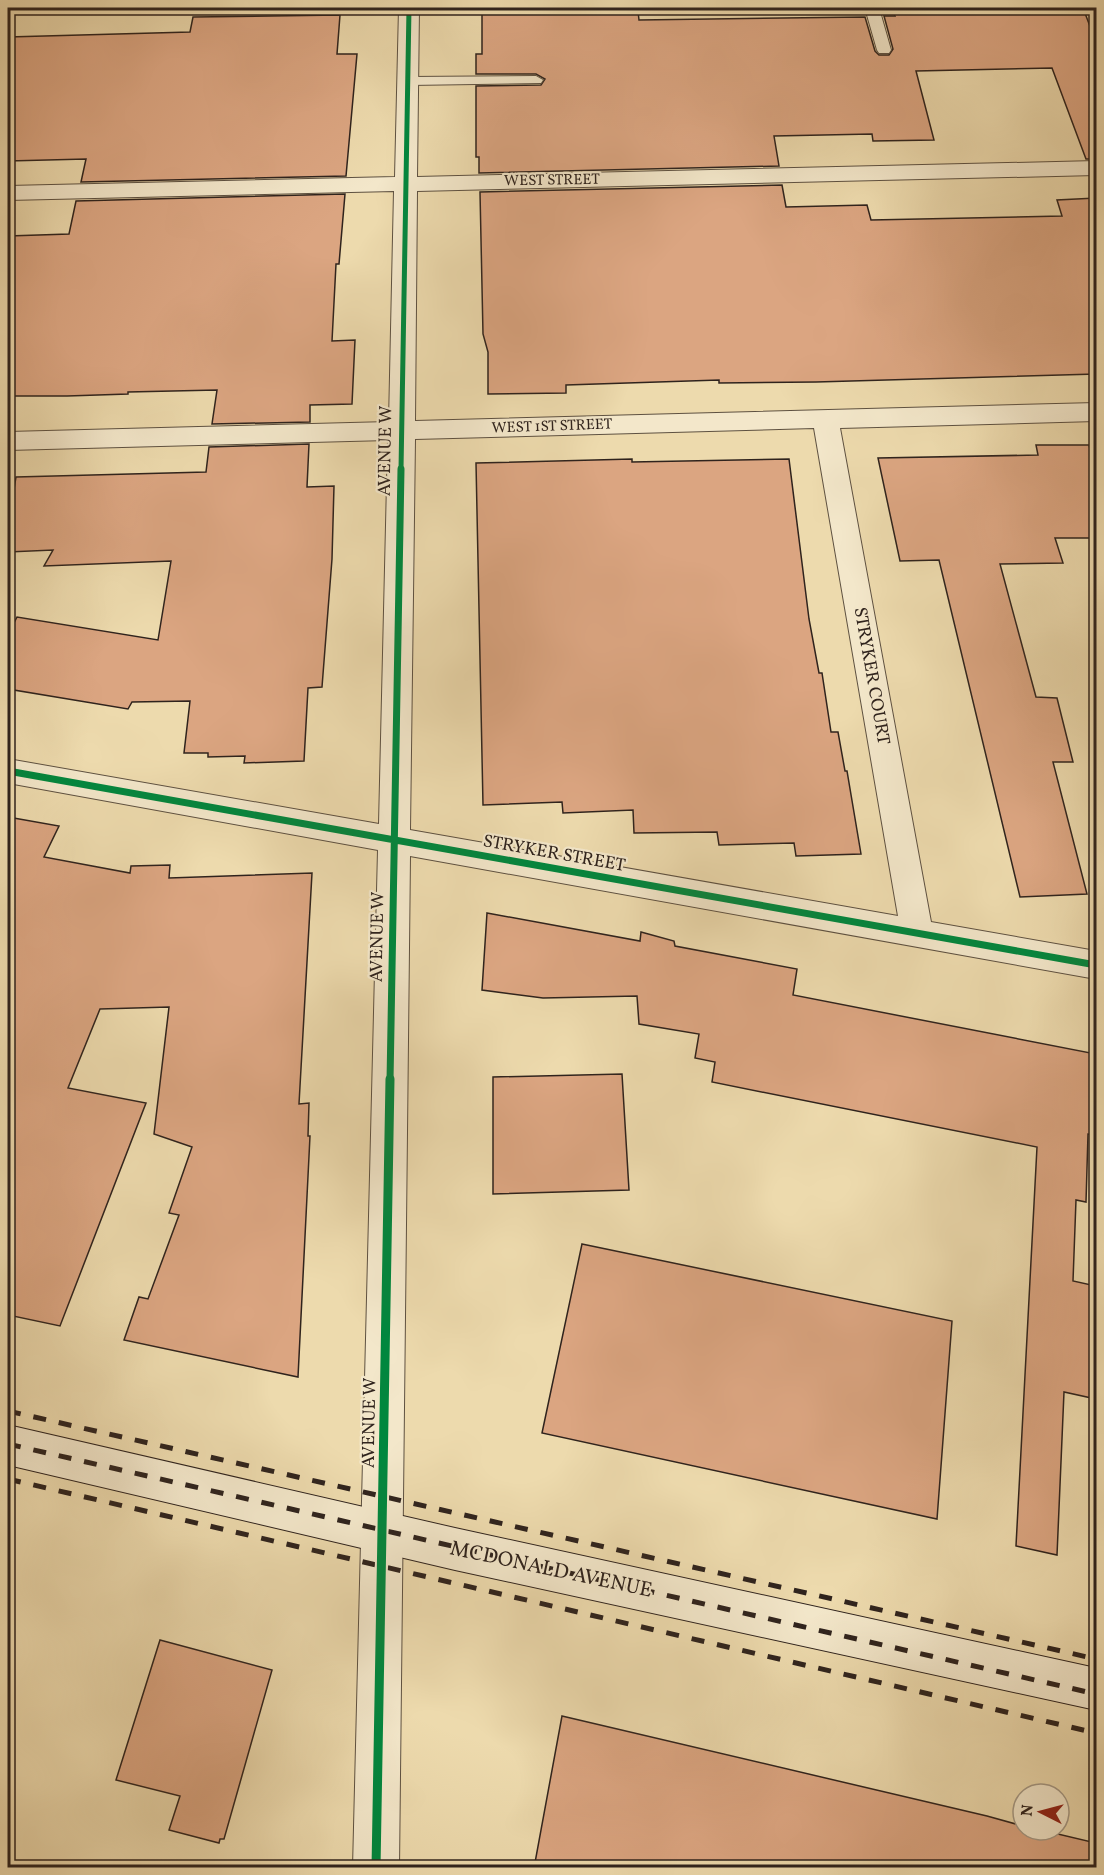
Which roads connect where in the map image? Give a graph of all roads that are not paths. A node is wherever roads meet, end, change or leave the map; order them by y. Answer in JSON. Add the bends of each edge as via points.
{"nodes":[{"id":1,"x":409,"y":8,"type":"edge"},
{"id":2,"x":872,"y":8,"type":"edge"},
{"id":3,"x":884,"y":50,"type":"dead end"},
{"id":4,"x":536,"y":80,"type":"dead end"},
{"id":5,"x":409,"y":81,"type":"junction"},
{"id":6,"x":1096,"y":168,"type":"edge"},
{"id":7,"x":406,"y":184,"type":"junction"},
{"id":8,"x":8,"y":193,"type":"edge"},
{"id":9,"x":1096,"y":412,"type":"edge"},
{"id":10,"x":825,"y":419,"type":"junction"},
{"id":11,"x":401,"y":431,"type":"junction"},
{"id":12,"x":8,"y":441,"type":"edge"},
{"id":13,"x":8,"y":771,"type":"edge"},
{"id":14,"x":394,"y":841,"type":"junction"},
{"id":15,"x":917,"y":933,"type":"junction"},
{"id":16,"x":1096,"y":965,"type":"edge"},
{"id":17,"x":8,"y":1445,"type":"edge"},
{"id":18,"x":382,"y":1532,"type":"junction"},
{"id":19,"x":1096,"y":1689,"type":"edge"},
{"id":20,"x":376,"y":1868,"type":"edge"}],
"edges":[{"from":1,"to":5,"type":"street","name":"AVENUE W"},
{"from":2,"to":3,"type":"lane"},
{"from":4,"to":5,"type":"lane"},
{"from":5,"to":7,"type":"street","name":"AVENUE W"},
{"from":6,"to":7,"type":"street","name":"WEST STREET"},
{"from":7,"to":8,"type":"street","name":"WEST STREET"},
{"from":7,"to":11,"type":"street","name":"AVENUE W"},
{"from":9,"to":10,"type":"street","name":"WEST 1ST STREET"},
{"from":10,"to":11,"type":"street","name":"WEST 1ST STREET"},
{"from":10,"to":15,"type":"street","name":"STRYKER COURT"},
{"from":11,"to":12,"type":"street","name":"WEST 1ST STREET"},
{"from":11,"to":14,"type":"street","name":"AVENUE W"},
{"from":13,"to":14,"type":"street","name":"STRYKER STREET"},
{"from":14,"to":15,"type":"street","name":"STRYKER STREET"},
{"from":14,"to":18,"type":"street","name":"AVENUE W"},
{"from":15,"to":16,"type":"street","name":"STRYKER STREET"},
{"from":17,"to":18,"type":"street","name":"MCDONALD AVENUE"},
{"from":18,"to":19,"type":"street","name":"MCDONALD AVENUE"},
{"from":18,"to":20,"type":"street","name":"AVENUE W"}]}
